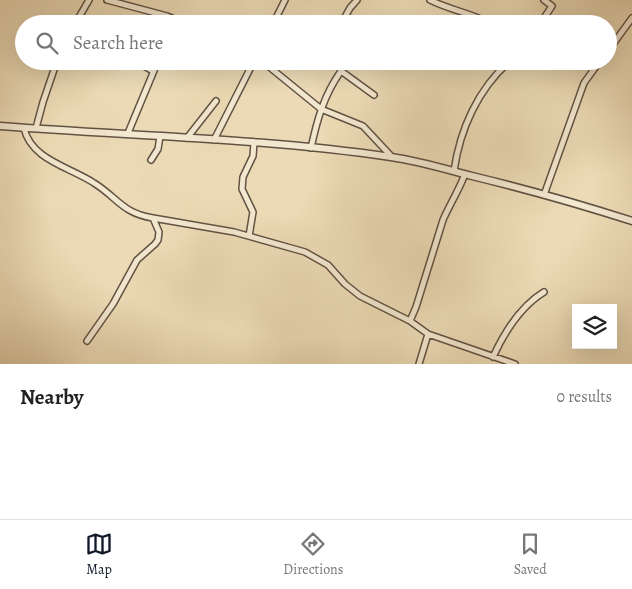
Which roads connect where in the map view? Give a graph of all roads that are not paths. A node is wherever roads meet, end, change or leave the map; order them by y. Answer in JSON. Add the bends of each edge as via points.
{"nodes":[{"id":1,"x":89,"y":0,"type":"edge"},
{"id":2,"x":108,"y":0,"type":"edge"},
{"id":3,"x":284,"y":0,"type":"edge"},
{"id":4,"x":357,"y":0,"type":"edge"},
{"id":5,"x":430,"y":0,"type":"edge"},
{"id":6,"x":544,"y":0,"type":"edge"},
{"id":7,"x":80,"y":15,"type":"edge"},
{"id":8,"x":163,"y":15,"type":"edge"},
{"id":9,"x":277,"y":15,"type":"edge"},
{"id":10,"x":346,"y":15,"type":"edge"},
{"id":11,"x":473,"y":15,"type":"edge"},
{"id":12,"x":546,"y":15,"type":"edge"},
{"id":13,"x":632,"y":18,"type":"edge"},
{"id":14,"x":617,"y":38,"type":"edge"},
{"id":15,"x":54,"y":70,"type":"edge"},
{"id":16,"x":249,"y":70,"type":"edge"},
{"id":17,"x":273,"y":70,"type":"edge"},
{"id":18,"x":501,"y":70,"type":"edge"},
{"id":19,"x":593,"y":70,"type":"edge"},
{"id":20,"x":153,"y":71,"type":"edge"},
{"id":21,"x":341,"y":72,"type":"joint"},
{"id":22,"x":374,"y":95,"type":"dead end"},
{"id":23,"x":216,"y":102,"type":"dead end"},
{"id":24,"x":321,"y":108,"type":"junction"},
{"id":25,"x":0,"y":126,"type":"edge"},
{"id":26,"x":24,"y":128,"type":"junction"},
{"id":27,"x":36,"y":128,"type":"junction"},
{"id":28,"x":128,"y":133,"type":"junction"},
{"id":29,"x":160,"y":136,"type":"junction"},
{"id":30,"x":187,"y":138,"type":"junction"},
{"id":31,"x":214,"y":140,"type":"junction"},
{"id":32,"x":254,"y":143,"type":"junction"},
{"id":33,"x":311,"y":148,"type":"junction"},
{"id":34,"x":392,"y":157,"type":"junction"},
{"id":35,"x":151,"y":160,"type":"dead end"},
{"id":36,"x":454,"y":171,"type":"junction"},
{"id":37,"x":464,"y":174,"type":"junction"},
{"id":38,"x":544,"y":195,"type":"junction"},
{"id":39,"x":153,"y":218,"type":"junction"},
{"id":40,"x":632,"y":221,"type":"edge"},
{"id":41,"x":249,"y":236,"type":"junction"},
{"id":42,"x":544,"y":292,"type":"dead end"},
{"id":43,"x":410,"y":321,"type":"junction"},
{"id":44,"x":428,"y":334,"type":"junction"},
{"id":45,"x":87,"y":340,"type":"dead end"},
{"id":46,"x":493,"y":357,"type":"junction"},
{"id":47,"x":418,"y":364,"type":"edge"},
{"id":48,"x":515,"y":364,"type":"edge"}],
"edges":[{"from":1,"to":7,"type":"street"},
{"from":2,"to":8,"type":"street"},
{"from":3,"to":9,"type":"street"},
{"from":4,"to":10,"type":"street"},
{"from":5,"to":11,"type":"street"},
{"from":6,"to":12,"type":"street","via":[[552,6]]},
{"from":13,"to":14,"type":"street"},
{"from":15,"to":27,"type":"street"},
{"from":16,"to":31,"type":"street"},
{"from":17,"to":24,"type":"street"},
{"from":18,"to":36,"type":"street","via":[[488,82],[466,123]]},
{"from":19,"to":38,"type":"street","via":[[584,83]]},
{"from":20,"to":28,"type":"street"},
{"from":21,"to":22,"type":"street"},
{"from":21,"to":24,"type":"street"},
{"from":23,"to":30,"type":"street"},
{"from":24,"to":33,"type":"street"},
{"from":24,"to":34,"type":"street","via":[[363,126]]},
{"from":25,"to":26,"type":"street"},
{"from":26,"to":27,"type":"street"},
{"from":26,"to":39,"type":"street","via":[[29,142],[43,155],[94,183],[130,212]]},
{"from":27,"to":28,"type":"street"},
{"from":28,"to":29,"type":"street"},
{"from":29,"to":30,"type":"street"},
{"from":29,"to":35,"type":"street","via":[[157,152]]},
{"from":30,"to":31,"type":"street"},
{"from":31,"to":32,"type":"street"},
{"from":32,"to":33,"type":"street"},
{"from":32,"to":41,"type":"street","via":[[242,189],[253,212]]},
{"from":33,"to":34,"type":"street"},
{"from":34,"to":36,"type":"street"},
{"from":36,"to":37,"type":"street"},
{"from":37,"to":38,"type":"street"},
{"from":37,"to":43,"type":"street","via":[[448,206]]},
{"from":38,"to":40,"type":"street"},
{"from":39,"to":41,"type":"street"},
{"from":39,"to":45,"type":"street","via":[[159,232],[158,240],[137,260],[117,297]]},
{"from":41,"to":43,"type":"street","via":[[318,258],[360,296]]},
{"from":42,"to":46,"type":"street","via":[[520,313]]},
{"from":43,"to":44,"type":"street"},
{"from":44,"to":46,"type":"street"},
{"from":44,"to":47,"type":"street"},
{"from":46,"to":48,"type":"street"}]}
